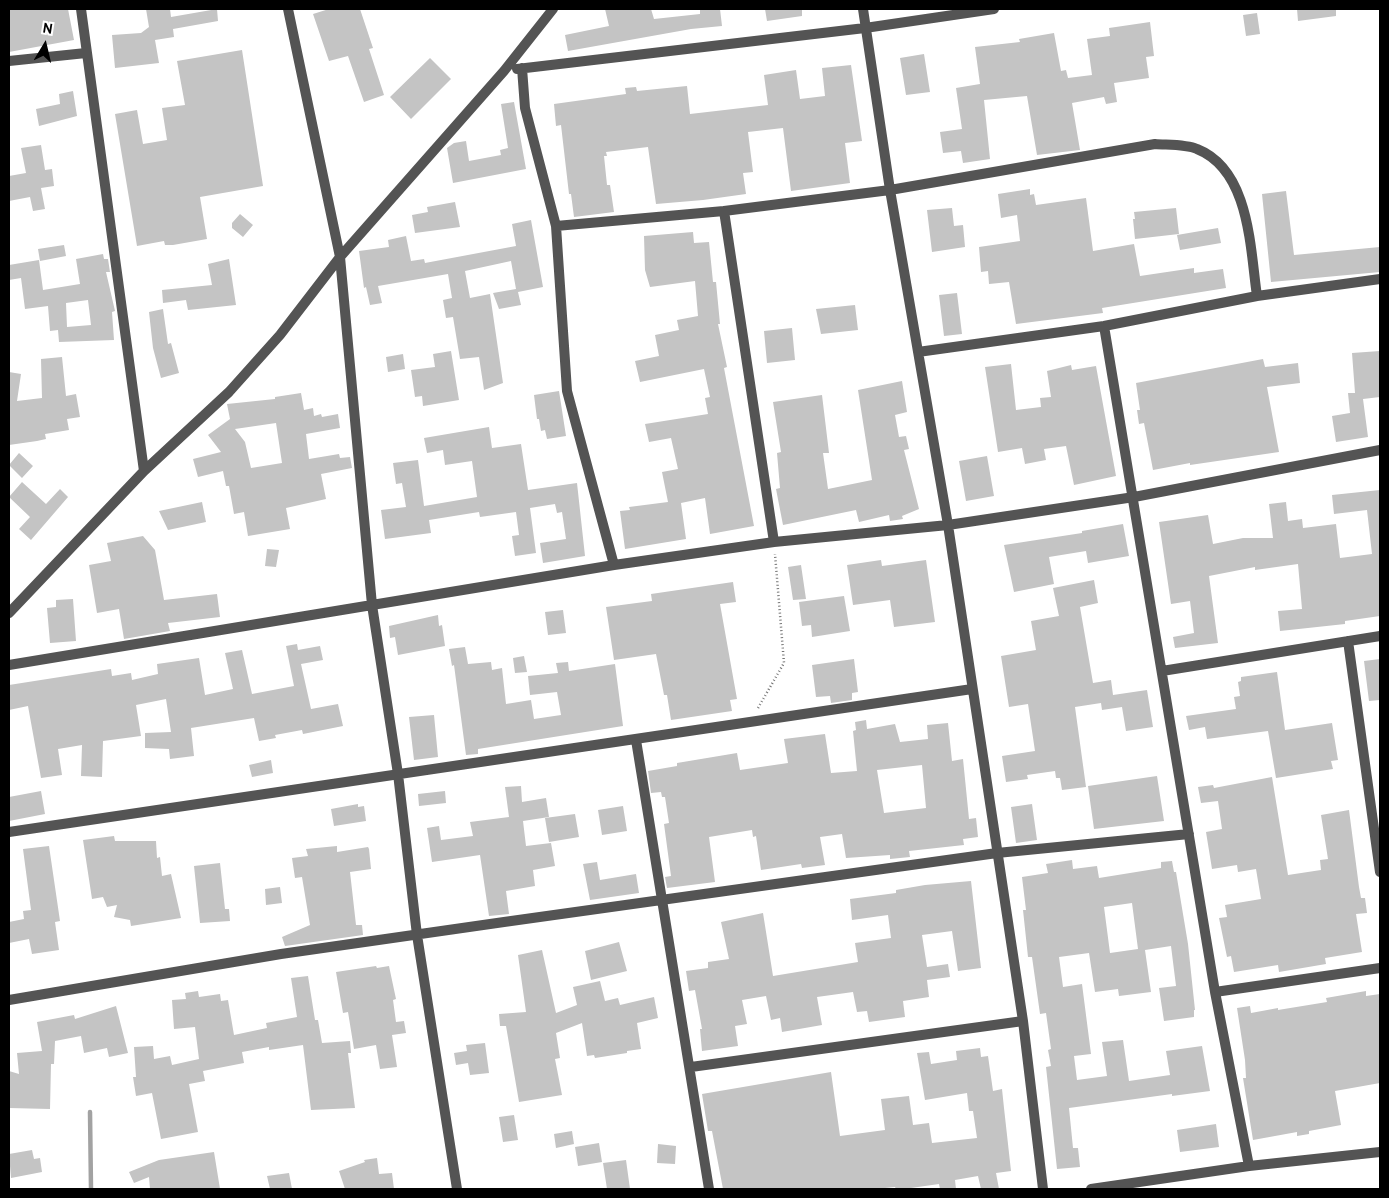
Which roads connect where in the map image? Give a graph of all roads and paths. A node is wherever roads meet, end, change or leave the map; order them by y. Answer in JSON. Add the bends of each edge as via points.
{"nodes":[{"id":1,"x":81,"y":9,"type":"edge"},
{"id":2,"x":288,"y":9,"type":"edge"},
{"id":3,"x":553,"y":9,"type":"edge"},
{"id":4,"x":863,"y":9,"type":"edge"},
{"id":5,"x":994,"y":9,"type":"edge"},
{"id":6,"x":865,"y":28,"type":"junction"},
{"id":7,"x":86,"y":53,"type":"junction"},
{"id":8,"x":9,"y":61,"type":"edge"},
{"id":9,"x":522,"y":68,"type":"junction"},
{"id":10,"x":504,"y":71,"type":"junction"},
{"id":11,"x":890,"y":190,"type":"junction"},
{"id":12,"x":724,"y":211,"type":"junction"},
{"id":13,"x":556,"y":226,"type":"junction"},
{"id":14,"x":340,"y":257,"type":"junction"},
{"id":15,"x":1380,"y":279,"type":"edge"},
{"id":16,"x":1257,"y":296,"type":"junction"},
{"id":17,"x":1104,"y":326,"type":"junction"},
{"id":18,"x":918,"y":352,"type":"junction"},
{"id":19,"x":1380,"y":450,"type":"edge"},
{"id":20,"x":144,"y":471,"type":"junction"},
{"id":21,"x":1134,"y":497,"type":"junction"},
{"id":22,"x":948,"y":525,"type":"junction"},
{"id":23,"x":774,"y":542,"type":"junction"},
{"id":24,"x":614,"y":565,"type":"junction"},
{"id":25,"x":372,"y":605,"type":"junction"},
{"id":26,"x":9,"y":613,"type":"edge"},
{"id":27,"x":1380,"y":636,"type":"edge"},
{"id":28,"x":1348,"y":641,"type":"junction"},
{"id":29,"x":9,"y":665,"type":"edge"},
{"id":30,"x":1162,"y":671,"type":"junction"},
{"id":31,"x":972,"y":689,"type":"junction"},
{"id":32,"x":750,"y":722,"type":"junction"},
{"id":33,"x":636,"y":740,"type":"junction"},
{"id":34,"x":398,"y":774,"type":"junction"},
{"id":35,"x":9,"y":832,"type":"edge"},
{"id":36,"x":1189,"y":834,"type":"junction"},
{"id":37,"x":997,"y":853,"type":"junction"},
{"id":38,"x":1380,"y":872,"type":"edge"},
{"id":39,"x":660,"y":901,"type":"junction"},
{"id":40,"x":417,"y":936,"type":"junction"},
{"id":41,"x":1380,"y":968,"type":"edge"},
{"id":42,"x":1215,"y":992,"type":"junction"},
{"id":43,"x":9,"y":1000,"type":"edge"},
{"id":44,"x":1023,"y":1021,"type":"junction"},
{"id":45,"x":691,"y":1068,"type":"junction"},
{"id":46,"x":1380,"y":1152,"type":"edge"},
{"id":47,"x":1249,"y":1166,"type":"junction"},
{"id":48,"x":457,"y":1189,"type":"edge"},
{"id":49,"x":709,"y":1189,"type":"edge"},
{"id":50,"x":1043,"y":1189,"type":"edge"},
{"id":51,"x":1091,"y":1189,"type":"edge"}],
"edges":[{"from":1,"to":7,"type":"street"},
{"from":2,"to":14,"type":"street"},
{"from":3,"to":10,"type":"street"},
{"from":4,"to":6,"type":"street"},
{"from":5,"to":6,"type":"street"},
{"from":6,"to":9,"type":"street"},
{"from":6,"to":11,"type":"street"},
{"from":7,"to":8,"type":"street"},
{"from":7,"to":20,"type":"street"},
{"from":9,"to":10,"type":"street"},
{"from":9,"to":13,"type":"street","via":[[525,108]]},
{"from":10,"to":14,"type":"street"},
{"from":11,"to":12,"type":"street"},
{"from":11,"to":16,"type":"street","via":[[1155,144],[1197,149],[1227,169],[1242,200]]},
{"from":11,"to":18,"type":"street"},
{"from":12,"to":13,"type":"street"},
{"from":12,"to":23,"type":"street"},
{"from":13,"to":24,"type":"street","via":[[567,391]]},
{"from":14,"to":20,"type":"street","via":[[280,334],[229,392]]},
{"from":14,"to":25,"type":"street"},
{"from":15,"to":16,"type":"street"},
{"from":16,"to":17,"type":"street"},
{"from":17,"to":18,"type":"street"},
{"from":17,"to":21,"type":"street"},
{"from":18,"to":22,"type":"street"},
{"from":19,"to":21,"type":"street"},
{"from":20,"to":26,"type":"street"},
{"from":21,"to":22,"type":"street"},
{"from":21,"to":30,"type":"street"},
{"from":22,"to":23,"type":"street"},
{"from":22,"to":31,"type":"street"},
{"from":23,"to":24,"type":"street"},
{"from":23,"to":32,"type":"path","via":[[784,663]]},
{"from":24,"to":25,"type":"street"},
{"from":25,"to":29,"type":"street"},
{"from":25,"to":34,"type":"street"},
{"from":27,"to":28,"type":"street"},
{"from":28,"to":30,"type":"street"},
{"from":28,"to":38,"type":"street"},
{"from":30,"to":36,"type":"street"},
{"from":31,"to":32,"type":"street"},
{"from":31,"to":37,"type":"street"},
{"from":32,"to":33,"type":"street"},
{"from":33,"to":34,"type":"street"},
{"from":33,"to":39,"type":"street"},
{"from":34,"to":35,"type":"street"},
{"from":34,"to":40,"type":"street"},
{"from":36,"to":37,"type":"street"},
{"from":36,"to":42,"type":"street"},
{"from":37,"to":39,"type":"street"},
{"from":37,"to":44,"type":"street"},
{"from":39,"to":40,"type":"street"},
{"from":39,"to":45,"type":"street"},
{"from":40,"to":43,"type":"street","via":[[213,964]]},
{"from":40,"to":48,"type":"street"},
{"from":41,"to":42,"type":"street"},
{"from":42,"to":47,"type":"street"},
{"from":44,"to":45,"type":"street"},
{"from":44,"to":50,"type":"street"},
{"from":45,"to":49,"type":"street"},
{"from":46,"to":47,"type":"street"},
{"from":47,"to":51,"type":"street"}]}
